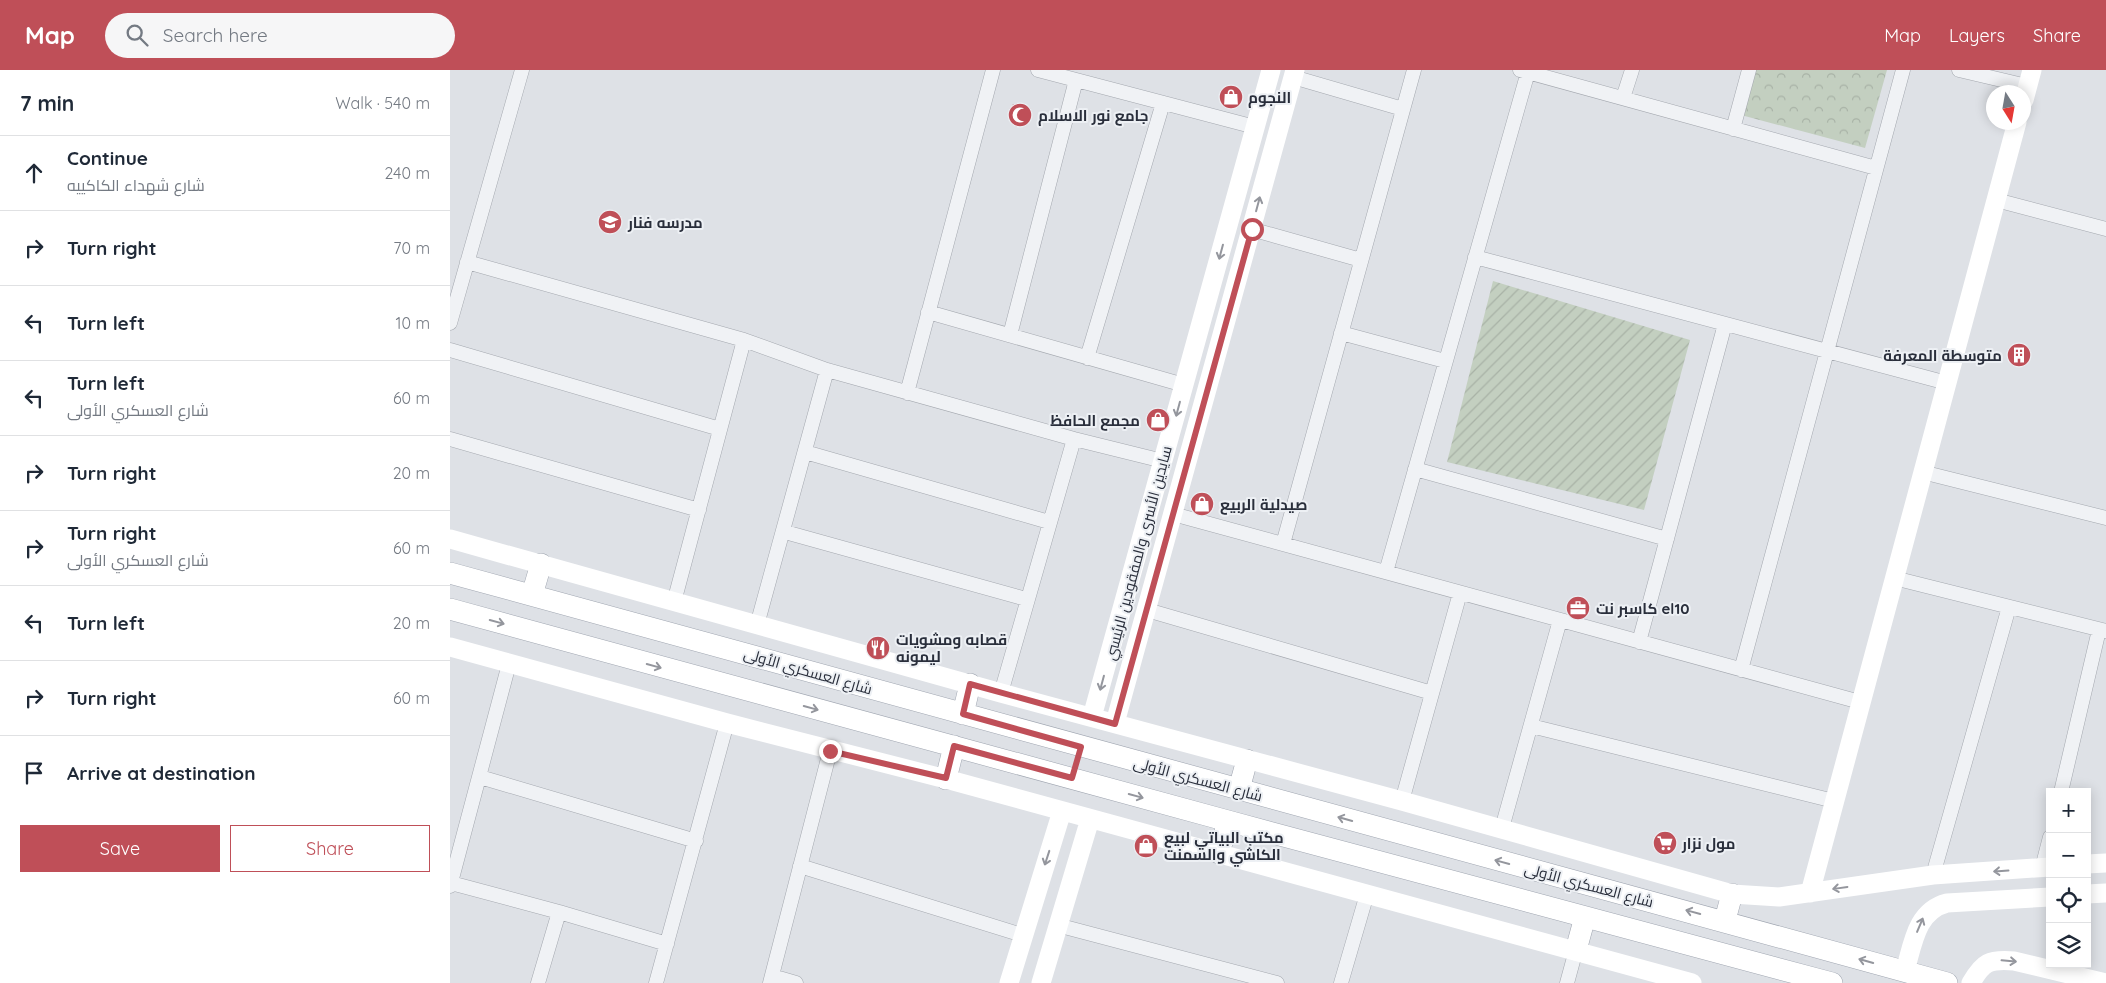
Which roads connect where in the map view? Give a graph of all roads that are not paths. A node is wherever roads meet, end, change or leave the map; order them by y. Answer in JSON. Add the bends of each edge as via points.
{"nodes":[{"id":1,"x":522,"y":70,"type":"edge"},
{"id":2,"x":993,"y":70,"type":"edge"},
{"id":3,"x":1038,"y":70,"type":"edge"},
{"id":4,"x":1271,"y":70,"type":"edge"},
{"id":5,"x":1414,"y":70,"type":"edge"},
{"id":6,"x":1632,"y":70,"type":"edge"},
{"id":7,"x":1749,"y":70,"type":"edge"},
{"id":8,"x":1903,"y":70,"type":"edge"},
{"id":9,"x":1959,"y":70,"type":"edge"},
{"id":10,"x":1524,"y":71,"type":"edge"},
{"id":11,"x":1294,"y":74,"type":"edge"},
{"id":12,"x":1076,"y":80,"type":"junction"},
{"id":13,"x":2027,"y":85,"type":"edge"},
{"id":14,"x":1623,"y":98,"type":"junction"},
{"id":15,"x":1163,"y":103,"type":"junction"},
{"id":16,"x":1403,"y":109,"type":"junction"},
{"id":17,"x":1255,"y":128,"type":"junction"},
{"id":18,"x":1733,"y":129,"type":"junction"},
{"id":19,"x":2015,"y":130,"type":"edge"},
{"id":20,"x":1876,"y":168,"type":"junction"},
{"id":21,"x":1996,"y":200,"type":"junction"},
{"id":22,"x":1252,"y":229,"type":"junction"},
{"id":23,"x":2106,"y":229,"type":"edge"},
{"id":24,"x":1475,"y":257,"type":"junction"},
{"id":25,"x":1361,"y":260,"type":"junction"},
{"id":26,"x":468,"y":262,"type":"junction"},
{"id":27,"x":928,"y":312,"type":"junction"},
{"id":28,"x":451,"y":314,"type":"edge"},
{"id":29,"x":1725,"y":324,"type":"junction"},
{"id":30,"x":1341,"y":334,"type":"junction"},
{"id":31,"x":1010,"y":335,"type":"junction"},
{"id":32,"x":744,"y":340,"type":"junction"},
{"id":33,"x":450,"y":350,"type":"edge"},
{"id":34,"x":1827,"y":351,"type":"junction"},
{"id":35,"x":1087,"y":358,"type":"junction"},
{"id":36,"x":1446,"y":362,"type":"junction"},
{"id":37,"x":827,"y":370,"type":"junction"},
{"id":38,"x":1947,"y":383,"type":"junction"},
{"id":39,"x":1184,"y":385,"type":"junction"},
{"id":40,"x":907,"y":392,"type":"junction"},
{"id":41,"x":720,"y":429,"type":"junction"},
{"id":42,"x":450,"y":439,"type":"edge"},
{"id":43,"x":1074,"y":439,"type":"junction"},
{"id":44,"x":805,"y":452,"type":"junction"},
{"id":45,"x":1163,"y":461,"type":"junction"},
{"id":46,"x":1415,"y":469,"type":"junction"},
{"id":47,"x":1922,"y":472,"type":"junction"},
{"id":48,"x":699,"y":510,"type":"junction"},
{"id":49,"x":1173,"y":514,"type":"junction"},
{"id":50,"x":2106,"y":518,"type":"edge"},
{"id":51,"x":1049,"y":522,"type":"junction"},
{"id":52,"x":785,"y":532,"type":"junction"},
{"id":53,"x":450,"y":539,"type":"edge"},
{"id":54,"x":1667,"y":539,"type":"junction"},
{"id":55,"x":1283,"y":544,"type":"junction"},
{"id":56,"x":541,"y":564,"type":"junction"},
{"id":57,"x":1386,"y":572,"type":"junction"},
{"id":58,"x":450,"y":573,"type":"edge"},
{"id":59,"x":1894,"y":578,"type":"junction"},
{"id":60,"x":1460,"y":593,"type":"junction"},
{"id":61,"x":532,"y":595,"type":"junction"},
{"id":62,"x":1026,"y":600,"type":"junction"},
{"id":63,"x":674,"y":602,"type":"junction"},
{"id":64,"x":2009,"y":607,"type":"junction"},
{"id":65,"x":450,"y":610,"type":"edge"},
{"id":66,"x":1147,"y":610,"type":"junction"},
{"id":67,"x":1560,"y":620,"type":"junction"},
{"id":68,"x":757,"y":625,"type":"junction"},
{"id":69,"x":2103,"y":631,"type":"edge"},
{"id":70,"x":1639,"y":642,"type":"junction"},
{"id":71,"x":450,"y":647,"type":"edge"},
{"id":72,"x":509,"y":664,"type":"junction"},
{"id":73,"x":1741,"y":670,"type":"junction"},
{"id":74,"x":970,"y":684,"type":"junction"},
{"id":75,"x":1001,"y":693,"type":"junction"},
{"id":76,"x":1432,"y":693,"type":"junction"},
{"id":77,"x":1860,"y":702,"type":"junction"},
{"id":78,"x":963,"y":714,"type":"junction"},
{"id":79,"x":1092,"y":717,"type":"junction"},
{"id":80,"x":727,"y":723,"type":"junction"},
{"id":81,"x":1115,"y":724,"type":"junction"},
{"id":82,"x":1531,"y":726,"type":"junction"},
{"id":83,"x":954,"y":746,"type":"junction"},
{"id":84,"x":1081,"y":747,"type":"junction"},
{"id":85,"x":830,"y":751,"type":"junction"},
{"id":86,"x":1112,"y":755,"type":"junction"},
{"id":87,"x":1248,"y":760,"type":"junction"},
{"id":88,"x":480,"y":777,"type":"junction"},
{"id":89,"x":946,"y":778,"type":"junction"},
{"id":90,"x":1072,"y":778,"type":"junction"},
{"id":91,"x":1102,"y":787,"type":"junction"},
{"id":92,"x":2061,"y":788,"type":"edge"},
{"id":93,"x":1239,"y":789,"type":"junction"},
{"id":94,"x":1402,"y":801,"type":"junction"},
{"id":95,"x":1834,"y":801,"type":"junction"},
{"id":96,"x":1062,"y":811,"type":"junction"},
{"id":97,"x":1090,"y":819,"type":"junction"},
{"id":98,"x":1228,"y":822,"type":"junction"},
{"id":99,"x":1502,"y":828,"type":"junction"},
{"id":100,"x":696,"y":841,"type":"junction"},
{"id":101,"x":1219,"y":853,"type":"junction"},
{"id":102,"x":2106,"y":863,"type":"edge"},
{"id":103,"x":2091,"y":864,"type":"edge"},
{"id":104,"x":800,"y":866,"type":"junction"},
{"id":105,"x":2046,"y":868,"type":"edge"},
{"id":106,"x":1933,"y":875,"type":"junction"},
{"id":107,"x":450,"y":885,"type":"edge"},
{"id":108,"x":1037,"y":891,"type":"junction"},
{"id":109,"x":1810,"y":893,"type":"junction"},
{"id":110,"x":2106,"y":893,"type":"edge"},
{"id":111,"x":1368,"y":894,"type":"junction"},
{"id":112,"x":1732,"y":894,"type":"junction"},
{"id":113,"x":2091,"y":894,"type":"edge"},
{"id":114,"x":2046,"y":897,"type":"edge"},
{"id":115,"x":1065,"y":900,"type":"junction"},
{"id":116,"x":559,"y":912,"type":"junction"},
{"id":117,"x":1585,"y":917,"type":"junction"},
{"id":118,"x":1725,"y":920,"type":"junction"},
{"id":119,"x":1057,"y":925,"type":"junction"},
{"id":120,"x":1022,"y":936,"type":"junction"},
{"id":121,"x":667,"y":944,"type":"junction"},
{"id":122,"x":1576,"y":950,"type":"junction"},
{"id":123,"x":1905,"y":972,"type":"junction"},
{"id":124,"x":771,"y":979,"type":"edge"},
{"id":125,"x":538,"y":983,"type":"edge"},
{"id":126,"x":656,"y":983,"type":"edge"},
{"id":127,"x":796,"y":983,"type":"edge"},
{"id":128,"x":1009,"y":983,"type":"edge"},
{"id":129,"x":1041,"y":983,"type":"edge"},
{"id":130,"x":1276,"y":983,"type":"edge"},
{"id":131,"x":1341,"y":983,"type":"edge"},
{"id":132,"x":1568,"y":983,"type":"edge"},
{"id":133,"x":1692,"y":983,"type":"edge"},
{"id":134,"x":1832,"y":983,"type":"edge"},
{"id":135,"x":1947,"y":983,"type":"edge"},
{"id":136,"x":1971,"y":983,"type":"edge"},
{"id":137,"x":2106,"y":983,"type":"edge"}],
"edges":[{"from":1,"to":26,"type":"street"},
{"from":2,"to":27,"type":"street"},
{"from":3,"to":12,"type":"street"},
{"from":4,"to":17,"type":"street","name":"سايدين الأسرى والمفقودين الرئيسي"},
{"from":5,"to":16,"type":"street"},
{"from":6,"to":14,"type":"street"},
{"from":7,"to":18,"type":"street"},
{"from":8,"to":20,"type":"street"},
{"from":9,"to":13,"type":"street"},
{"from":10,"to":14,"type":"street"},
{"from":10,"to":24,"type":"street"},
{"from":11,"to":16,"type":"street"},
{"from":22,"to":11,"type":"street","one_way":true},
{"from":12,"to":15,"type":"street"},
{"from":12,"to":31,"type":"street"},
{"from":14,"to":18,"type":"street"},
{"from":15,"to":17,"type":"street"},
{"from":15,"to":35,"type":"street"},
{"from":16,"to":25,"type":"street"},
{"from":17,"to":39,"type":"street","name":"سايدين الأسرى والمفقودين الرئيسي","one_way":true},
{"from":18,"to":20,"type":"street"},
{"from":19,"to":21,"type":"street"},
{"from":20,"to":34,"type":"street"},
{"from":21,"to":23,"type":"street"},
{"from":21,"to":38,"type":"street"},
{"from":22,"to":25,"type":"street"},
{"from":22,"to":49,"type":"street"},
{"from":24,"to":29,"type":"street"},
{"from":24,"to":36,"type":"street"},
{"from":25,"to":30,"type":"street"},
{"from":26,"to":28,"type":"street"},
{"from":26,"to":32,"type":"street"},
{"from":27,"to":31,"type":"street"},
{"from":27,"to":40,"type":"street"},
{"from":29,"to":34,"type":"street"},
{"from":29,"to":54,"type":"street"},
{"from":30,"to":36,"type":"street"},
{"from":30,"to":55,"type":"street"},
{"from":31,"to":35,"type":"street"},
{"from":32,"to":37,"type":"street"},
{"from":32,"to":41,"type":"street"},
{"from":33,"to":41,"type":"street"},
{"from":34,"to":38,"type":"street"},
{"from":34,"to":73,"type":"street"},
{"from":35,"to":39,"type":"street"},
{"from":36,"to":46,"type":"street"},
{"from":37,"to":40,"type":"street"},
{"from":37,"to":44,"type":"street"},
{"from":38,"to":47,"type":"street"},
{"from":39,"to":45,"type":"street","name":"سايدين الأسرى والمفقودين الرئيسي","one_way":true},
{"from":40,"to":43,"type":"street"},
{"from":41,"to":48,"type":"street"},
{"from":42,"to":48,"type":"street"},
{"from":43,"to":45,"type":"street"},
{"from":43,"to":51,"type":"street"},
{"from":44,"to":51,"type":"street"},
{"from":44,"to":52,"type":"street"},
{"from":45,"to":79,"type":"street","name":"سايدين الأسرى والمفقودين الرئيسي","one_way":true},
{"from":46,"to":54,"type":"street"},
{"from":46,"to":57,"type":"street"},
{"from":47,"to":50,"type":"street"},
{"from":47,"to":59,"type":"street"},
{"from":48,"to":63,"type":"street"},
{"from":49,"to":55,"type":"street"},
{"from":49,"to":66,"type":"street"},
{"from":51,"to":62,"type":"street"},
{"from":52,"to":62,"type":"street"},
{"from":52,"to":68,"type":"street"},
{"from":53,"to":56,"type":"street"},
{"from":54,"to":70,"type":"street"},
{"from":55,"to":57,"type":"street"},
{"from":56,"to":61,"type":"main road"},
{"from":56,"to":63,"type":"street"},
{"from":57,"to":60,"type":"street"},
{"from":58,"to":61,"type":"main road","name":"شارع العسكري الأولى"},
{"from":59,"to":64,"type":"street"},
{"from":59,"to":77,"type":"street"},
{"from":60,"to":67,"type":"street"},
{"from":60,"to":76,"type":"street"},
{"from":61,"to":78,"type":"main road","name":"شارع العسكري الأولى"},
{"from":62,"to":75,"type":"street"},
{"from":63,"to":68,"type":"street"},
{"from":64,"to":69,"type":"street"},
{"from":64,"to":106,"type":"street"},
{"from":65,"to":83,"type":"main road","one_way":true},
{"from":66,"to":76,"type":"street"},
{"from":66,"to":81,"type":"street"},
{"from":67,"to":70,"type":"street"},
{"from":67,"to":82,"type":"street"},
{"from":68,"to":74,"type":"street"},
{"from":69,"to":92,"type":"street"},
{"from":70,"to":73,"type":"street"},
{"from":71,"to":72,"type":"street"},
{"from":72,"to":80,"type":"street"},
{"from":72,"to":88,"type":"street"},
{"from":73,"to":77,"type":"street"},
{"from":74,"to":75,"type":"street"},
{"from":74,"to":78,"type":"main road"},
{"from":75,"to":79,"type":"street"},
{"from":76,"to":94,"type":"street"},
{"from":77,"to":95,"type":"street"},
{"from":78,"to":84,"type":"main road","name":"شارع العسكري الأولى"},
{"from":79,"to":81,"type":"street"},
{"from":80,"to":85,"type":"street"},
{"from":80,"to":100,"type":"street"},
{"from":81,"to":87,"type":"street"},
{"from":82,"to":95,"type":"street"},
{"from":82,"to":99,"type":"street"},
{"from":83,"to":89,"type":"main road"},
{"from":83,"to":90,"type":"main road"},
{"from":84,"to":86,"type":"main road","name":"شارع العسكري الأولى"},
{"from":84,"to":90,"type":"main road"},
{"from":85,"to":89,"type":"street"},
{"from":85,"to":104,"type":"street"},
{"from":86,"to":91,"type":"main road"},
{"from":86,"to":93,"type":"main road","name":"شارع العسكري الأولى"},
{"from":87,"to":93,"type":"main road"},
{"from":87,"to":94,"type":"street"},
{"from":88,"to":100,"type":"street"},
{"from":88,"to":107,"type":"street"},
{"from":89,"to":96,"type":"street"},
{"from":90,"to":91,"type":"main road"},
{"from":91,"to":98,"type":"main road","one_way":true},
{"from":118,"to":93,"type":"main road","name":"شارع العسكري الأولى","one_way":true},
{"from":94,"to":99,"type":"street"},
{"from":95,"to":109,"type":"street"},
{"from":96,"to":97,"type":"street"},
{"from":96,"to":108,"type":"street","one_way":true},
{"from":97,"to":101,"type":"street"},
{"from":97,"to":115,"type":"street"},
{"from":98,"to":101,"type":"main road"},
{"from":98,"to":117,"type":"main road"},
{"from":99,"to":112,"type":"street"},
{"from":100,"to":121,"type":"street"},
{"from":101,"to":111,"type":"street"},
{"from":102,"to":103,"type":"street"},
{"from":104,"to":120,"type":"street"},
{"from":104,"to":124,"type":"street"},
{"from":105,"to":106,"type":"street","one_way":true},
{"from":106,"to":109,"type":"street","one_way":true},
{"from":107,"to":116,"type":"street"},
{"from":108,"to":115,"type":"street"},
{"from":108,"to":120,"type":"street"},
{"from":109,"to":112,"type":"street","via":[[1763,898]]},
{"from":110,"to":113,"type":"street"},
{"from":111,"to":122,"type":"street"},
{"from":111,"to":131,"type":"street"},
{"from":112,"to":118,"type":"main road"},
{"from":123,"to":114,"type":"street","one_way":true,"via":[[1919,923],[1934,908],[1947,903]]},
{"from":115,"to":119,"type":"street"},
{"from":116,"to":121,"type":"street"},
{"from":116,"to":125,"type":"street"},
{"from":117,"to":122,"type":"main road"},
{"from":117,"to":134,"type":"main road"},
{"from":123,"to":118,"type":"main road","name":"شارع العسكري الأولى","one_way":true},
{"from":119,"to":129,"type":"street"},
{"from":119,"to":130,"type":"street"},
{"from":120,"to":128,"type":"street"},
{"from":121,"to":126,"type":"street"},
{"from":122,"to":132,"type":"street"},
{"from":122,"to":133,"type":"street"},
{"from":123,"to":135,"type":"main road","name":"شارع العسكري الأولى"},
{"from":124,"to":127,"type":"street"},
{"from":136,"to":137,"type":"street","one_way":true,"via":[[1980,967],[2002,960]]}]}
